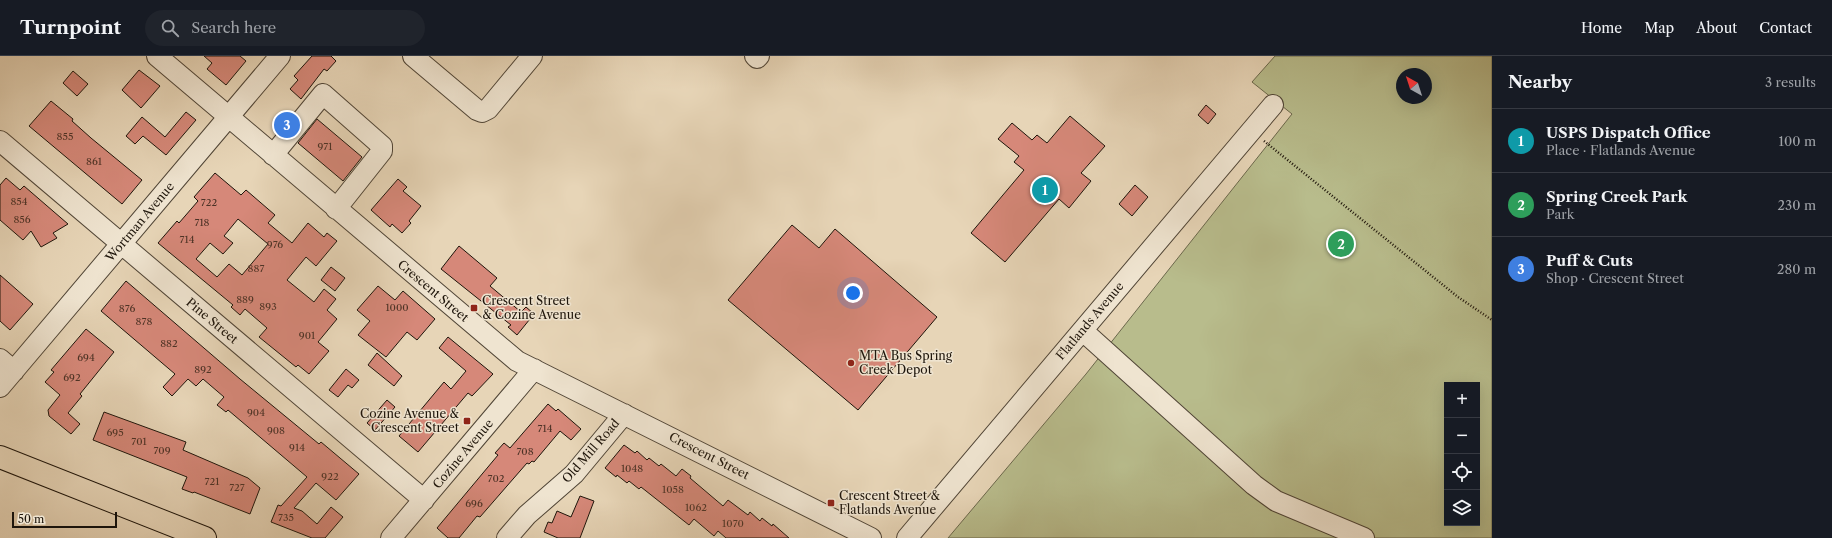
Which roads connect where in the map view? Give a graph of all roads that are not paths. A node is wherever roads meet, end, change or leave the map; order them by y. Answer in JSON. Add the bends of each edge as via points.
{"nodes":[{"id":1,"x":157,"y":56,"type":"edge"},
{"id":2,"x":280,"y":56,"type":"edge"},
{"id":3,"x":413,"y":56,"type":"edge"},
{"id":4,"x":532,"y":56,"type":"edge"},
{"id":5,"x":755,"y":56,"type":"edge"},
{"id":6,"x":759,"y":56,"type":"edge"},
{"id":7,"x":1273,"y":105,"type":"dead end"},
{"id":8,"x":228,"y":117,"type":"junction"},
{"id":9,"x":0,"y":141,"type":"edge"},
{"id":10,"x":273,"y":155,"type":"junction"},
{"id":11,"x":336,"y":209,"type":"junction"},
{"id":12,"x":121,"y":244,"type":"junction"},
{"id":13,"x":1083,"y":330,"type":"junction"},
{"id":14,"x":7,"y":365,"type":"edge"},
{"id":15,"x":534,"y":369,"type":"junction"},
{"id":16,"x":0,"y":387,"type":"edge"},
{"id":17,"x":624,"y":414,"type":"junction"},
{"id":18,"x":0,"y":457,"type":"edge"},
{"id":19,"x":424,"y":500,"type":"junction"},
{"id":20,"x":205,"y":538,"type":"edge"},
{"id":21,"x":392,"y":538,"type":"edge"},
{"id":22,"x":507,"y":538,"type":"edge"},
{"id":23,"x":871,"y":538,"type":"edge"},
{"id":24,"x":907,"y":538,"type":"edge"},
{"id":25,"x":1364,"y":538,"type":"edge"}],
"edges":[{"from":1,"to":8,"type":"street","name":"Crescent Street"},
{"from":2,"to":8,"type":"street","name":"Wortman Avenue"},
{"from":3,"to":4,"type":"street","via":[[482,112],[488,109]]},
{"from":5,"to":6,"type":"street"},
{"from":7,"to":13,"type":"street","name":"Flatlands Avenue"},
{"from":8,"to":10,"type":"street","name":"Crescent Street"},
{"from":8,"to":12,"type":"street","name":"Wortman Avenue"},
{"from":9,"to":12,"type":"street","name":"Pine Street"},
{"from":10,"to":11,"type":"street","name":"Crescent Street"},
{"from":10,"to":11,"type":"street","via":[[323,94],[382,146],[382,151]]},
{"from":11,"to":15,"type":"street","name":"Crescent Street","via":[[517,361]]},
{"from":12,"to":14,"type":"street","name":"Wortman Avenue"},
{"from":12,"to":19,"type":"street","name":"Pine Street"},
{"from":13,"to":24,"type":"street","name":"Flatlands Avenue"},
{"from":13,"to":25,"type":"street","via":[[1254,485],[1276,501]]},
{"from":14,"to":16,"type":"street","name":"Wortman Avenue"},
{"from":15,"to":17,"type":"street","name":"Crescent Street"},
{"from":15,"to":19,"type":"street","name":"Cozine Avenue"},
{"from":17,"to":22,"type":"street","name":"Old Mill Road","via":[[574,474],[526,515]]},
{"from":17,"to":23,"type":"street","name":"Crescent Street"},
{"from":18,"to":20,"type":"main road"},
{"from":19,"to":21,"type":"street","name":"Cozine Avenue"}]}
